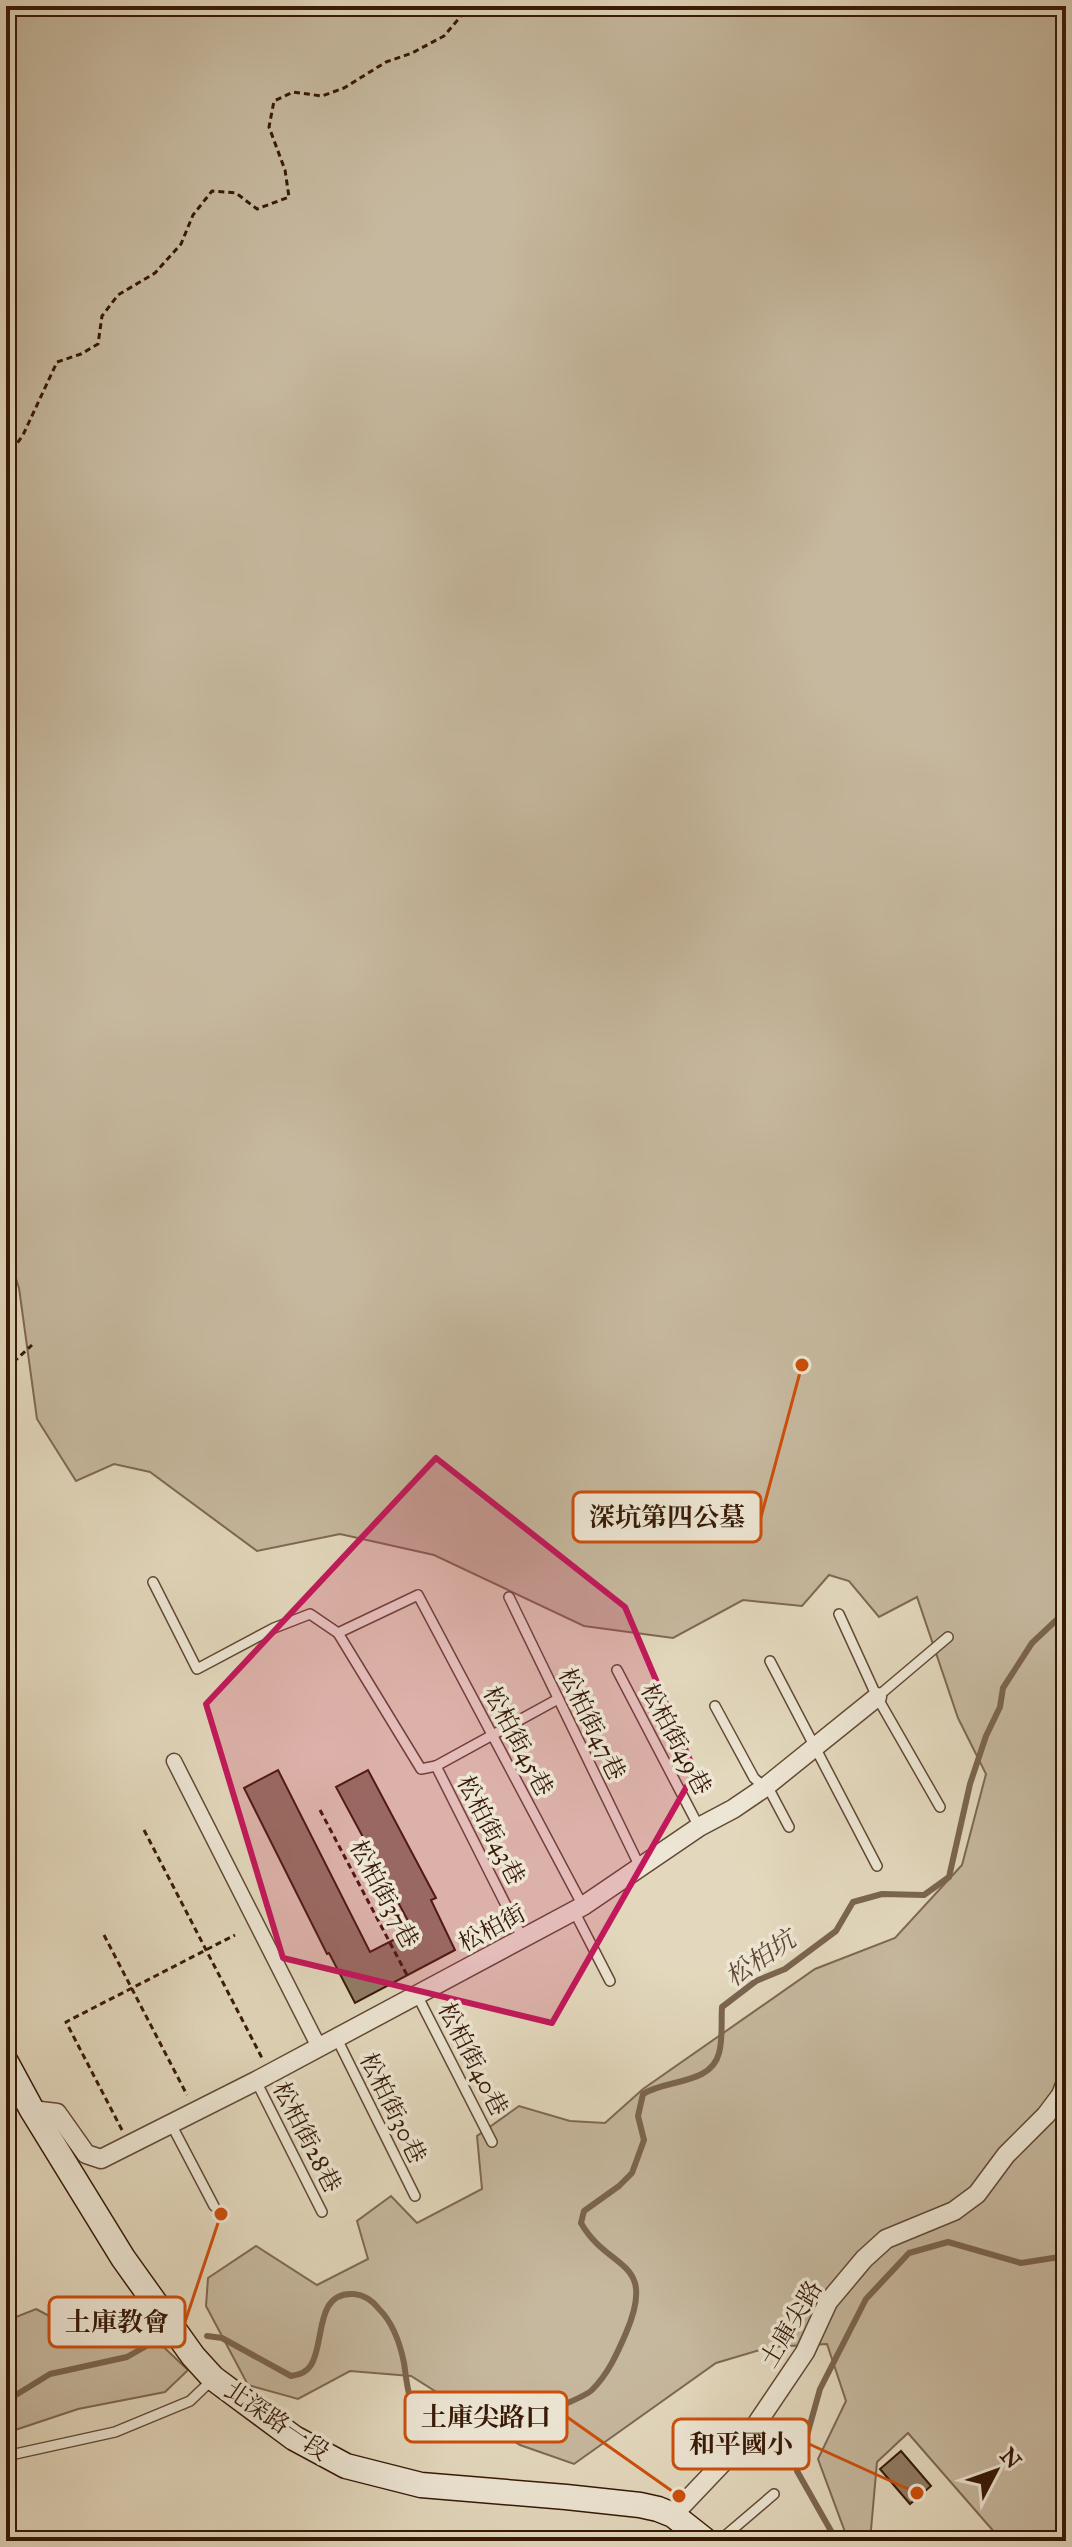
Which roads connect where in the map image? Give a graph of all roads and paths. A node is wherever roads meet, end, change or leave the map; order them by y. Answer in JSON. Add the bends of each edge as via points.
{"nodes":[{"id":1,"x":474,"y":6,"type":"edge"},
{"id":2,"x":6,"y":459,"type":"edge"},
{"id":3,"x":32,"y":1345,"type":"dead end"},
{"id":4,"x":6,"y":1369,"type":"edge"},
{"id":5,"x":153,"y":1582,"type":"dead end"},
{"id":6,"x":509,"y":1597,"type":"dead end"},
{"id":7,"x":839,"y":1614,"type":"dead end"},
{"id":8,"x":338,"y":1633,"type":"junction"},
{"id":9,"x":948,"y":1637,"type":"dead end"},
{"id":10,"x":770,"y":1661,"type":"dead end"},
{"id":11,"x":617,"y":1670,"type":"dead end"},
{"id":12,"x":877,"y":1697,"type":"junction"},
{"id":13,"x":558,"y":1699,"type":"junction"},
{"id":14,"x":715,"y":1706,"type":"dead end"},
{"id":15,"x":493,"y":1735,"type":"junction"},
{"id":16,"x":815,"y":1749,"type":"junction"},
{"id":17,"x":174,"y":1761,"type":"dead end"},
{"id":18,"x":436,"y":1766,"type":"junction"},
{"id":19,"x":764,"y":1788,"type":"junction"},
{"id":20,"x":940,"y":1807,"type":"dead end"},
{"id":21,"x":320,"y":1810,"type":"dead end"},
{"id":22,"x":699,"y":1827,"type":"junction"},
{"id":23,"x":789,"y":1827,"type":"dead end"},
{"id":24,"x":144,"y":1830,"type":"dead end"},
{"id":25,"x":877,"y":1866,"type":"dead end"},
{"id":26,"x":640,"y":1868,"type":"junction"},
{"id":27,"x":578,"y":1908,"type":"junction"},
{"id":28,"x":104,"y":1935,"type":"dead end"},
{"id":29,"x":235,"y":1935,"type":"dead end"},
{"id":30,"x":523,"y":1939,"type":"junction"},
{"id":31,"x":206,"y":1950,"type":"junction"},
{"id":32,"x":610,"y":1981,"type":"dead end"},
{"id":33,"x":132,"y":1988,"type":"junction"},
{"id":34,"x":417,"y":1995,"type":"junction"},
{"id":35,"x":336,"y":2037,"type":"junction"},
{"id":36,"x":319,"y":2047,"type":"junction"},
{"id":37,"x":6,"y":2062,"type":"edge"},
{"id":38,"x":263,"y":2077,"type":"junction"},
{"id":39,"x":1066,"y":2082,"type":"edge"},
{"id":40,"x":32,"y":2110,"type":"junction"},
{"id":41,"x":195,"y":2111,"type":"junction"},
{"id":42,"x":171,"y":2123,"type":"junction"},
{"id":43,"x":492,"y":2142,"type":"dead end"},
{"id":44,"x":129,"y":2144,"type":"junction"},
{"id":45,"x":415,"y":2196,"type":"dead end"},
{"id":46,"x":214,"y":2206,"type":"dead end"},
{"id":47,"x":322,"y":2212,"type":"dead end"},
{"id":48,"x":213,"y":2378,"type":"junction"},
{"id":49,"x":6,"y":2456,"type":"edge"},
{"id":50,"x":774,"y":2494,"type":"dead end"},
{"id":51,"x":673,"y":2515,"type":"junction"},
{"id":52,"x":706,"y":2541,"type":"edge"},
{"id":53,"x":719,"y":2541,"type":"edge"}],
"edges":[{"from":1,"to":2,"type":"path","via":[[444,36],[344,88],[322,96],[293,92],[274,101],[269,127],[289,197],[257,209],[236,193],[212,191],[193,215],[181,244],[155,273],[118,295],[102,316],[98,344],[57,362]]},
{"from":3,"to":4,"type":"path"},
{"from":5,"to":8,"type":"lane","via":[[197,1669],[310,1614]]},
{"from":6,"to":13,"type":"lane","name":"松柏街47巷"},
{"from":7,"to":12,"type":"lane"},
{"from":8,"to":15,"type":"lane","name":"松柏街45巷","via":[[418,1595]]},
{"from":8,"to":18,"type":"lane","name":"松柏街43巷","via":[[421,1769]]},
{"from":9,"to":12,"type":"lane","name":"松柏街"},
{"from":10,"to":16,"type":"lane"},
{"from":11,"to":22,"type":"lane","name":"松柏街49巷"},
{"from":12,"to":16,"type":"street","name":"松柏街"},
{"from":12,"to":20,"type":"lane"},
{"from":13,"to":15,"type":"lane"},
{"from":13,"to":26,"type":"lane","name":"松柏街47巷"},
{"from":14,"to":19,"type":"lane"},
{"from":15,"to":18,"type":"lane"},
{"from":15,"to":27,"type":"lane","name":"松柏街45巷"},
{"from":16,"to":19,"type":"street","name":"松柏街"},
{"from":16,"to":25,"type":"lane"},
{"from":17,"to":36,"type":"street"},
{"from":18,"to":30,"type":"lane","name":"松柏街43巷"},
{"from":19,"to":22,"type":"street","name":"松柏街"},
{"from":19,"to":23,"type":"lane"},
{"from":21,"to":34,"type":"path","name":"松柏街37巷"},
{"from":22,"to":26,"type":"street","name":"松柏街"},
{"from":24,"to":31,"type":"path"},
{"from":26,"to":27,"type":"street","name":"松柏街"},
{"from":27,"to":30,"type":"street","name":"松柏街"},
{"from":27,"to":32,"type":"lane","name":"松柏街45巷"},
{"from":28,"to":33,"type":"path"},
{"from":29,"to":31,"type":"path"},
{"from":30,"to":34,"type":"street","name":"松柏街"},
{"from":31,"to":33,"type":"path"},
{"from":31,"to":38,"type":"path"},
{"from":33,"to":41,"type":"path"},
{"from":33,"to":44,"type":"path","via":[[66,2022]]},
{"from":34,"to":35,"type":"street","name":"松柏街"},
{"from":34,"to":43,"type":"lane","name":"松柏街40巷"},
{"from":35,"to":36,"type":"street","name":"松柏街"},
{"from":35,"to":45,"type":"lane","name":"松柏街30巷"},
{"from":36,"to":38,"type":"street","name":"松柏街"},
{"from":37,"to":40,"type":"main road","name":"北深路一段"},
{"from":38,"to":41,"type":"street","name":"松柏街"},
{"from":38,"to":47,"type":"lane","name":"松柏街28巷"},
{"from":39,"to":51,"type":"street","name":"土庫尖路","via":[[1046,2115],[977,2194],[954,2211],[886,2239],[864,2259],[828,2302],[805,2352],[749,2435]]},
{"from":40,"to":44,"type":"street","name":"松柏街","via":[[57,2113],[86,2154],[101,2159]]},
{"from":40,"to":48,"type":"main road","name":"北深路一段","via":[[123,2258]]},
{"from":41,"to":42,"type":"street","name":"松柏街"},
{"from":42,"to":44,"type":"street","name":"松柏街"},
{"from":42,"to":46,"type":"lane"},
{"from":48,"to":49,"type":"lane","via":[[190,2401],[115,2432]]},
{"from":48,"to":51,"type":"main road","name":"北深路一段","via":[[294,2438],[346,2466],[421,2485],[640,2505]]},
{"from":50,"to":53,"type":"lane"},
{"from":51,"to":52,"type":"main road","name":"北深路一段"}]}
